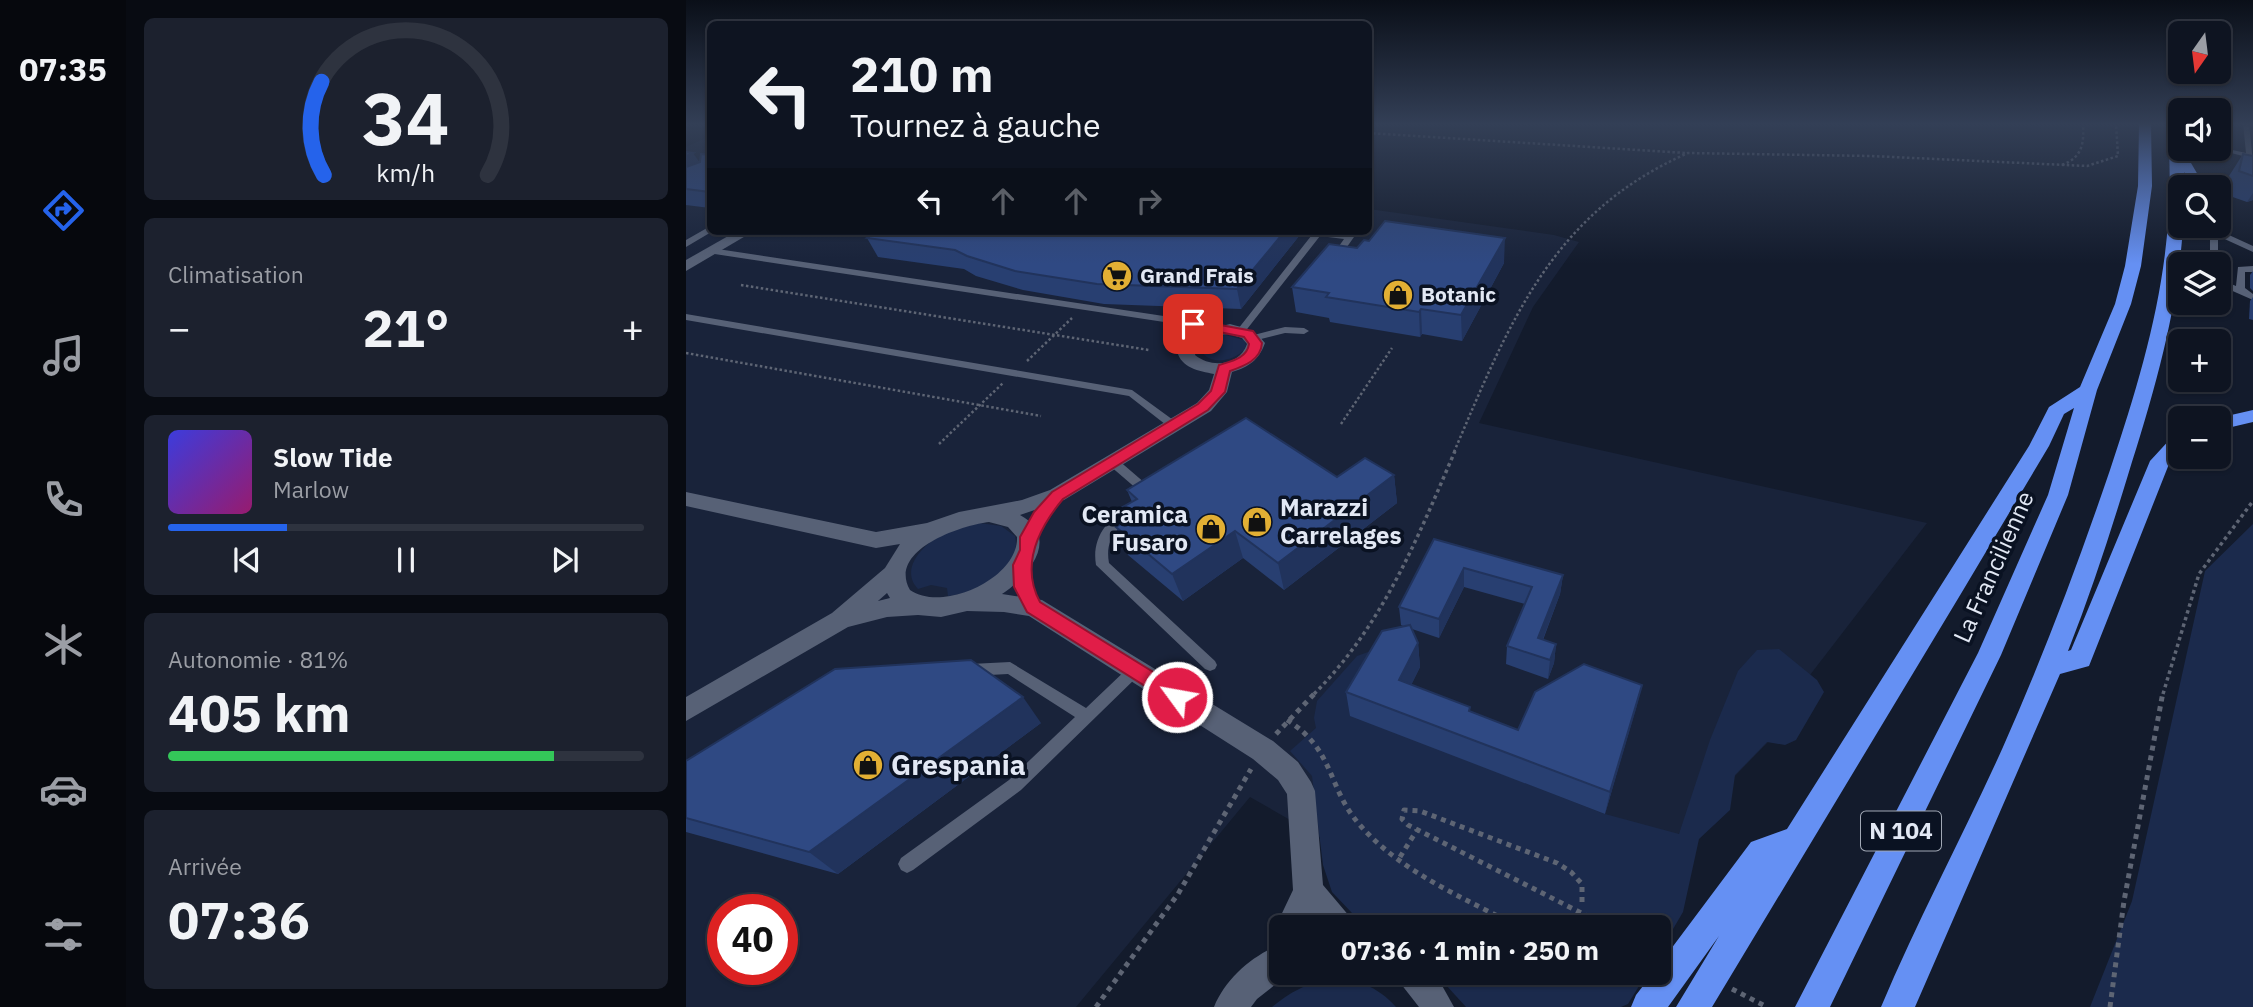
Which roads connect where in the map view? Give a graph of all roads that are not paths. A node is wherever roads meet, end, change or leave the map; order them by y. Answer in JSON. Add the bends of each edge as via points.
{"nodes":[{"id":1,"x":2145,"y":170,"type":"edge"},
{"id":2,"x":2177,"y":170,"type":"edge"},
{"id":3,"x":707,"y":232,"type":"edge"},
{"id":4,"x":740,"y":235,"type":"edge"},
{"id":5,"x":1317,"y":235,"type":"edge"},
{"id":6,"x":1338,"y":235,"type":"edge"},
{"id":7,"x":2231,"y":238,"type":"edge"},
{"id":8,"x":686,"y":244,"type":"edge"},
{"id":9,"x":2253,"y":249,"type":"edge"},
{"id":10,"x":711,"y":251,"type":"junction"},
{"id":11,"x":1334,"y":259,"type":"edge"},
{"id":12,"x":686,"y":266,"type":"edge"},
{"id":13,"x":2253,"y":268,"type":"edge"},
{"id":14,"x":2231,"y":287,"type":"edge"},
{"id":15,"x":2249,"y":295,"type":"edge"},
{"id":16,"x":686,"y":317,"type":"edge"},
{"id":17,"x":1304,"y":331,"type":"dead end"},
{"id":18,"x":1241,"y":333,"type":"junction"},
{"id":19,"x":1224,"y":368,"type":"junction"},
{"id":20,"x":2088,"y":390,"type":"junction"},
{"id":21,"x":2253,"y":416,"type":"edge"},
{"id":22,"x":2231,"y":422,"type":"edge"},
{"id":23,"x":1174,"y":425,"type":"junction"},
{"id":24,"x":2168,"y":453,"type":"edge"},
{"id":25,"x":1113,"y":462,"type":"junction"},
{"id":26,"x":1057,"y":495,"type":"junction"},
{"id":27,"x":686,"y":499,"type":"edge"},
{"id":28,"x":989,"y":514,"type":"junction"},
{"id":29,"x":931,"y":531,"type":"junction"},
{"id":30,"x":1028,"y":537,"type":"junction"},
{"id":31,"x":876,"y":540,"type":"junction"},
{"id":32,"x":1021,"y":565,"type":"junction"},
{"id":33,"x":895,"y":570,"type":"junction"},
{"id":34,"x":969,"y":603,"type":"junction"},
{"id":35,"x":918,"y":606,"type":"junction"},
{"id":36,"x":1034,"y":607,"type":"junction"},
{"id":37,"x":841,"y":620,"type":"junction"},
{"id":38,"x":1210,"y":665,"type":"dead end"},
{"id":39,"x":2051,"y":665,"type":"junction"},
{"id":40,"x":955,"y":671,"type":"edge"},
{"id":41,"x":1134,"y":671,"type":"junction"},
{"id":42,"x":686,"y":710,"type":"edge"},
{"id":43,"x":1086,"y":716,"type":"junction"},
{"id":44,"x":1795,"y":841,"type":"junction"},
{"id":45,"x":907,"y":864,"type":"dead end"},
{"id":46,"x":1308,"y":891,"type":"junction"},
{"id":47,"x":1298,"y":915,"type":"edge"},
{"id":48,"x":1328,"y":915,"type":"edge"},
{"id":49,"x":1269,"y":967,"type":"edge"},
{"id":50,"x":1424,"y":985,"type":"edge"},
{"id":51,"x":1231,"y":1007,"type":"edge"},
{"id":52,"x":1437,"y":1007,"type":"edge"},
{"id":53,"x":1648,"y":1007,"type":"edge"},
{"id":54,"x":1693,"y":1007,"type":"edge"},
{"id":55,"x":1812,"y":1007,"type":"edge"},
{"id":56,"x":1898,"y":1007,"type":"edge"}],
"edges":[{"from":1,"to":20,"type":"highway","name":"La Francilienne","number":"N 104","via":[[2133,266],[2123,304]]},
{"from":2,"to":39,"type":"highway","number":"N 104","via":[[2171,275],[2154,362]]},
{"from":3,"to":8,"type":"lane"},
{"from":4,"to":10,"type":"street"},
{"from":5,"to":18,"type":"lane"},
{"from":6,"to":11,"type":"lane","via":[[1350,237]]},
{"from":7,"to":9,"type":"lane"},
{"from":10,"to":12,"type":"street"},
{"from":10,"to":18,"type":"lane"},
{"from":13,"to":15,"type":"lane","via":[[2241,269],[2240,288]]},
{"from":14,"to":15,"type":"lane"},
{"from":16,"to":23,"type":"lane","via":[[1132,393]]},
{"from":17,"to":18,"type":"lane"},
{"from":18,"to":19,"type":"street","via":[[1255,349],[1244,361]]},
{"from":18,"to":19,"type":"street","via":[[1218,330],[1197,338],[1186,351],[1200,367]]},
{"from":19,"to":23,"type":"street","via":[[1218,392]]},
{"from":20,"to":44,"type":"highway","via":[[2056,411],[1997,516]]},
{"from":20,"to":55,"type":"highway","name":"La Francilienne","number":"N 104","via":[[2059,495],[1989,655]]},
{"from":21,"to":22,"type":"highway"},
{"from":23,"to":25,"type":"street"},
{"from":24,"to":39,"type":"highway","via":[[2160,461],[2080,659]]},
{"from":25,"to":26,"type":"street"},
{"from":25,"to":38,"type":"lane","via":[[1160,494],[1113,524],[1099,551],[1102,565]]},
{"from":26,"to":28,"type":"street"},
{"from":26,"to":30,"type":"street"},
{"from":27,"to":31,"type":"street"},
{"from":28,"to":29,"type":"street"},
{"from":28,"to":30,"type":"street","via":[[1008,517],[1021,525]]},
{"from":29,"to":31,"type":"street"},
{"from":29,"to":33,"type":"street","via":[[904,553]]},
{"from":30,"to":32,"type":"street"},
{"from":31,"to":33,"type":"street"},
{"from":32,"to":34,"type":"street","via":[[1009,580]]},
{"from":32,"to":36,"type":"street","via":[[1023,587]]},
{"from":33,"to":35,"type":"street","via":[[895,588],[903,599]]},
{"from":33,"to":37,"type":"street"},
{"from":34,"to":35,"type":"street"},
{"from":34,"to":36,"type":"street"},
{"from":35,"to":37,"type":"street","via":[[887,608]]},
{"from":36,"to":41,"type":"street"},
{"from":37,"to":42,"type":"street"},
{"from":39,"to":56,"type":"highway","number":"N 104"},
{"from":40,"to":43,"type":"lane","via":[[1010,668]]},
{"from":41,"to":43,"type":"lane"},
{"from":41,"to":46,"type":"street","via":[[1263,750],[1288,771],[1301,791]]},
{"from":43,"to":45,"type":"lane","via":[[1015,785]]},
{"from":44,"to":53,"type":"highway","via":[[1761,852]]},
{"from":44,"to":54,"type":"highway"},
{"from":46,"to":47,"type":"street"},
{"from":46,"to":48,"type":"street"},
{"from":49,"to":51,"type":"street"},
{"from":50,"to":52,"type":"street"}]}
